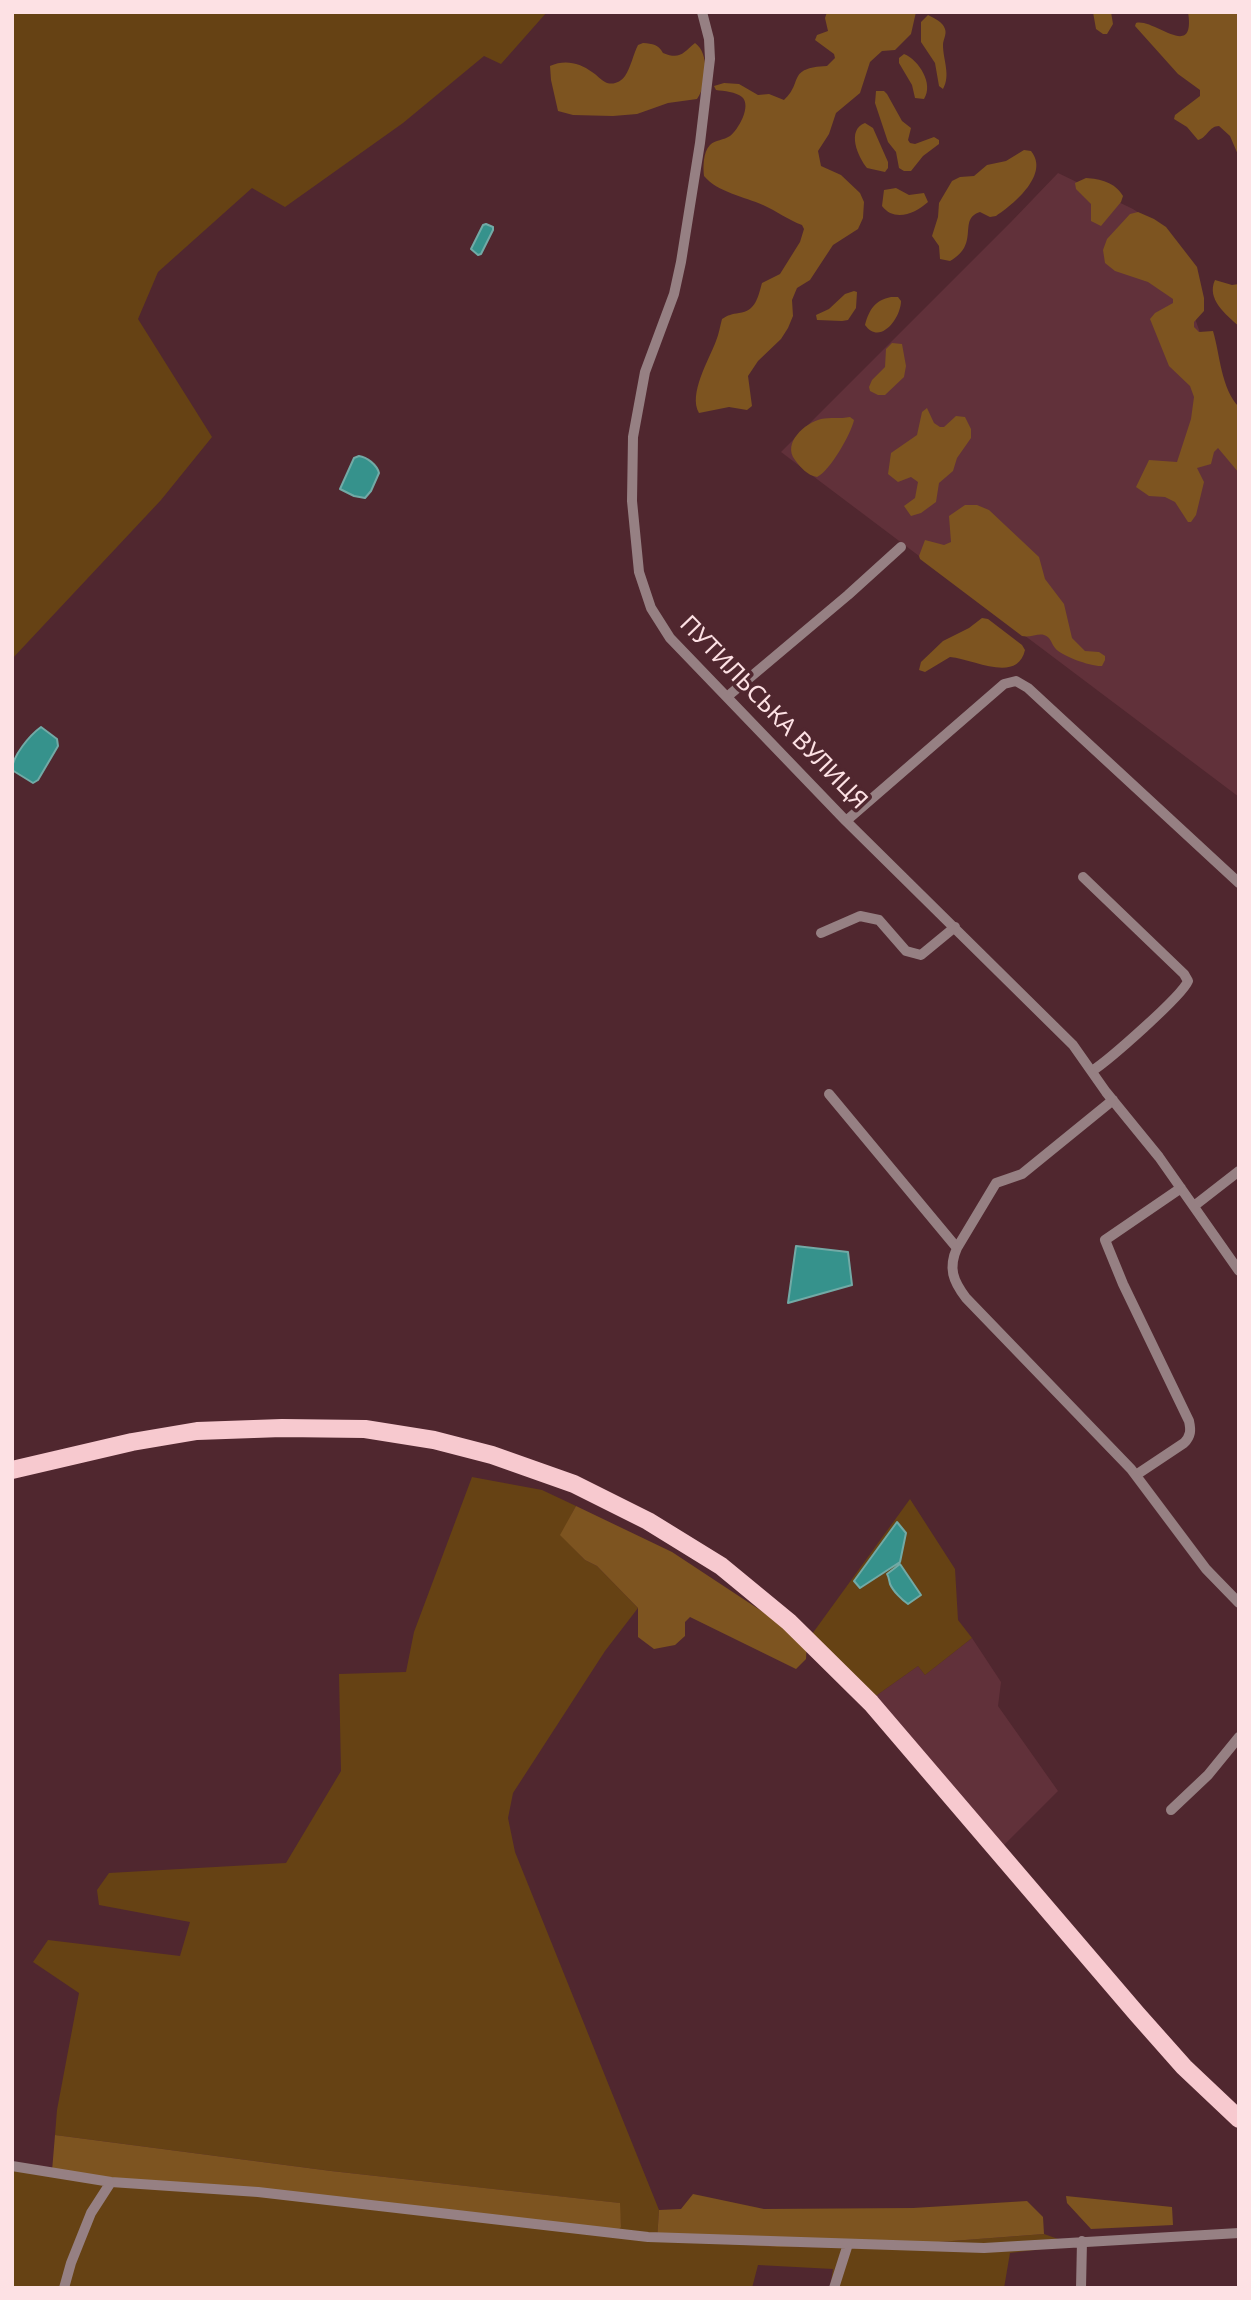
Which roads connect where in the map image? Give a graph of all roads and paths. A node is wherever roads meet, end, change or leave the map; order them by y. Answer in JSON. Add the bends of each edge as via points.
{"nodes":[{"id":1,"x":702,"y":12,"type":"edge"},
{"id":2,"x":901,"y":547,"type":"dead end"},
{"id":3,"x":728,"y":696,"type":"junction"},
{"id":4,"x":846,"y":821,"type":"junction"},
{"id":5,"x":1083,"y":877,"type":"dead end"},
{"id":6,"x":1239,"y":883,"type":"edge"},
{"id":7,"x":955,"y":927,"type":"junction"},
{"id":8,"x":821,"y":933,"type":"dead end"},
{"id":9,"x":1092,"y":1070,"type":"junction"},
{"id":10,"x":829,"y":1094,"type":"dead end"},
{"id":11,"x":1114,"y":1100,"type":"junction"},
{"id":12,"x":1239,"y":1171,"type":"edge"},
{"id":13,"x":1181,"y":1188,"type":"junction"},
{"id":14,"x":1194,"y":1206,"type":"junction"},
{"id":15,"x":957,"y":1248,"type":"junction"},
{"id":16,"x":1239,"y":1272,"type":"edge"},
{"id":17,"x":12,"y":1470,"type":"edge"},
{"id":18,"x":1136,"y":1475,"type":"junction"},
{"id":19,"x":1239,"y":1603,"type":"edge"},
{"id":20,"x":1239,"y":1737,"type":"edge"},
{"id":21,"x":1171,"y":1810,"type":"dead end"},
{"id":22,"x":1239,"y":2119,"type":"edge"},
{"id":23,"x":12,"y":2165,"type":"edge"},
{"id":24,"x":111,"y":2182,"type":"junction"},
{"id":25,"x":1239,"y":2233,"type":"edge"},
{"id":26,"x":1082,"y":2241,"type":"junction"},
{"id":27,"x":849,"y":2244,"type":"junction"},
{"id":28,"x":64,"y":2288,"type":"edge"},
{"id":29,"x":834,"y":2288,"type":"edge"},
{"id":30,"x":1081,"y":2288,"type":"edge"}],
"edges":[{"from":1,"to":3,"type":"street","name":"ПУТИЛЬСЬКА ВУЛИЦЯ","via":[[710,54],[700,143],[677,283],[641,386],[633,437],[632,501],[639,572],[651,608],[670,638]]},
{"from":2,"to":3,"type":"street"},
{"from":3,"to":4,"type":"street","name":"ПУТИЛЬСЬКА ВУЛИЦЯ"},
{"from":4,"to":6,"type":"street","via":[[1004,684],[1016,681]]},
{"from":4,"to":7,"type":"street","name":"ПУТИЛЬСЬКА ВУЛИЦЯ"},
{"from":5,"to":9,"type":"street","via":[[1188,981]]},
{"from":7,"to":8,"type":"street","via":[[921,954],[906,951],[879,920],[860,916]]},
{"from":7,"to":9,"type":"street","name":"ПУТИЛЬСЬКА ВУЛИЦЯ"},
{"from":9,"to":11,"type":"street","name":"ПУТИЛЬСЬКА ВУЛИЦЯ"},
{"from":10,"to":15,"type":"street"},
{"from":11,"to":13,"type":"street","name":"ПУТИЛЬСЬКА ВУЛИЦЯ"},
{"from":11,"to":15,"type":"street","via":[[1022,1174],[996,1183]]},
{"from":12,"to":14,"type":"street"},
{"from":13,"to":14,"type":"street","name":"ПУТИЛЬСЬКА ВУЛИЦЯ"},
{"from":13,"to":18,"type":"street","via":[[1105,1240],[1191,1429],[1184,1443]]},
{"from":14,"to":16,"type":"street","name":"ПУТИЛЬСЬКА ВУЛИЦЯ"},
{"from":15,"to":18,"type":"street","via":[[952,1258],[954,1282],[966,1298]]},
{"from":17,"to":22,"type":"main road","via":[[197,1431],[365,1429],[492,1455],[574,1484],[648,1521],[721,1566],[789,1622],[871,1703],[1184,2067]]},
{"from":18,"to":19,"type":"street","via":[[1206,1569]]},
{"from":20,"to":21,"type":"street"},
{"from":23,"to":24,"type":"street"},
{"from":24,"to":27,"type":"street","via":[[258,2192],[648,2236]]},
{"from":24,"to":28,"type":"street","via":[[91,2213]]},
{"from":25,"to":26,"type":"street"},
{"from":26,"to":27,"type":"street","via":[[984,2248]]},
{"from":26,"to":30,"type":"street"},
{"from":27,"to":29,"type":"street"}]}
